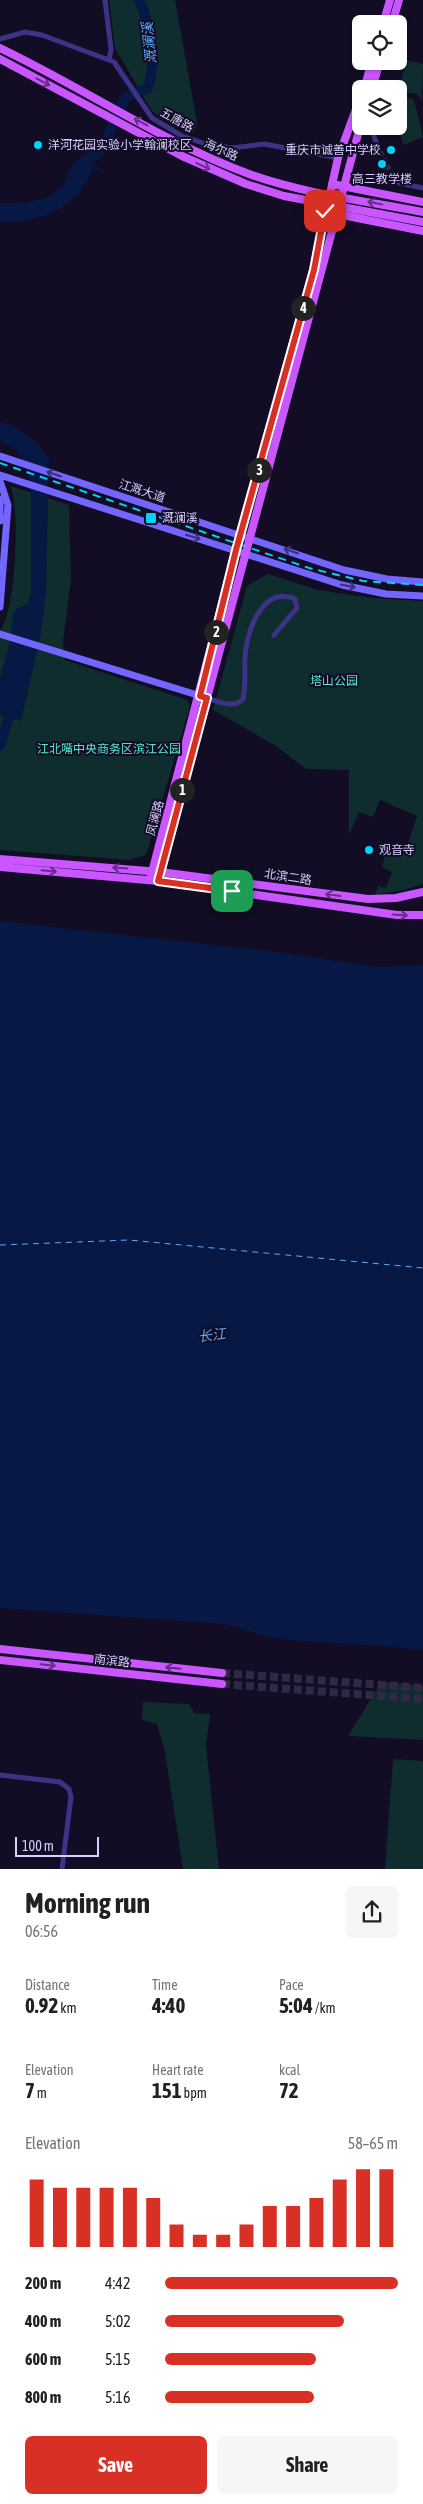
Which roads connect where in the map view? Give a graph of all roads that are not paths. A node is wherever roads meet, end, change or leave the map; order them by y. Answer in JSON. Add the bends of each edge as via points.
{"nodes":[{"id":1,"x":105,"y":0,"type":"edge"},
{"id":2,"x":390,"y":0,"type":"edge"},
{"id":3,"x":399,"y":0,"type":"edge"},
{"id":4,"x":386,"y":15,"type":"edge"},
{"id":5,"x":395,"y":15,"type":"edge"},
{"id":6,"x":0,"y":39,"type":"edge"},
{"id":7,"x":0,"y":48,"type":"edge"},
{"id":8,"x":0,"y":59,"type":"edge"},
{"id":9,"x":109,"y":60,"type":"junction"},
{"id":10,"x":352,"y":120,"type":"edge"},
{"id":11,"x":358,"y":135,"type":"edge"},
{"id":12,"x":374,"y":135,"type":"edge"},
{"id":13,"x":377,"y":145,"type":"tunnel mouth"},
{"id":14,"x":338,"y":158,"type":"junction"},
{"id":15,"x":393,"y":177,"type":"tunnel mouth"},
{"id":16,"x":332,"y":184,"type":"junction"},
{"id":17,"x":344,"y":186,"type":"junction"},
{"id":18,"x":423,"y":188,"type":"edge"},
{"id":19,"x":423,"y":202,"type":"edge"},
{"id":20,"x":325,"y":211,"type":"junction"},
{"id":21,"x":423,"y":212,"type":"edge"},
{"id":22,"x":336,"y":214,"type":"junction"},
{"id":23,"x":423,"y":222,"type":"edge"},
{"id":24,"x":423,"y":231,"type":"edge"},
{"id":25,"x":0,"y":456,"type":"edge"},
{"id":26,"x":0,"y":475,"type":"edge"},
{"id":27,"x":0,"y":481,"type":"edge"},
{"id":28,"x":0,"y":499,"type":"edge"},
{"id":29,"x":0,"y":521,"type":"edge"},
{"id":30,"x":241,"y":535,"type":"junction"},
{"id":31,"x":250,"y":537,"type":"junction"},
{"id":32,"x":236,"y":550,"type":"junction"},
{"id":33,"x":245,"y":553,"type":"junction"},
{"id":34,"x":423,"y":582,"type":"edge"},
{"id":35,"x":423,"y":596,"type":"edge"},
{"id":36,"x":0,"y":607,"type":"edge"},
{"id":37,"x":274,"y":635,"type":"dead end"},
{"id":38,"x":3,"y":636,"type":"edge"},
{"id":39,"x":204,"y":697,"type":"junction"},
{"id":40,"x":0,"y":859,"type":"edge"},
{"id":41,"x":0,"y":867,"type":"edge"},
{"id":42,"x":157,"y":871,"type":"junction"},
{"id":43,"x":154,"y":881,"type":"junction"},
{"id":44,"x":423,"y":892,"type":"edge"},
{"id":45,"x":423,"y":915,"type":"edge"},
{"id":46,"x":0,"y":1649,"type":"edge"},
{"id":47,"x":0,"y":1660,"type":"edge"},
{"id":48,"x":222,"y":1673,"type":"tunnel mouth"},
{"id":49,"x":222,"y":1684,"type":"tunnel mouth"},
{"id":50,"x":0,"y":1775,"type":"edge"},
{"id":51,"x":62,"y":1869,"type":"edge"}],
"edges":[{"from":1,"to":9,"type":"street","via":[[111,49]]},
{"from":2,"to":4,"type":"main road"},
{"from":3,"to":5,"type":"main road"},
{"from":6,"to":9,"type":"street","name":"五唐路","via":[[24,32],[42,35]]},
{"from":21,"to":7,"type":"main road","name":"海尔路","one_way":true,"bridge":true,"via":[[321,193],[251,175],[196,151]]},
{"from":8,"to":23,"type":"main road","name":"海尔路","one_way":true,"bridge":true,"via":[[182,156],[246,184],[284,196]]},
{"from":9,"to":14,"type":"street","name":"五唐路","via":[[123,72],[140,103],[159,124],[182,136],[206,144],[239,148],[264,144]]},
{"from":10,"to":14,"type":"main road","name":"凤澜路"},
{"from":11,"to":17,"type":"main road","name":"凤澜路"},
{"from":12,"to":13,"type":"street"},
{"from":14,"to":16,"type":"main road","name":"凤澜路"},
{"from":15,"to":18,"type":"street","via":[[399,183]]},
{"from":16,"to":17,"type":"main road"},
{"from":16,"to":20,"type":"main road","name":"凤澜路"},
{"from":17,"to":19,"type":"main road"},
{"from":17,"to":22,"type":"main road","name":"凤澜路"},
{"from":20,"to":22,"type":"main road"},
{"from":20,"to":30,"type":"main road","name":"凤澜路","via":[[314,270]]},
{"from":22,"to":24,"type":"main road"},
{"from":22,"to":31,"type":"main road","name":"凤澜路"},
{"from":30,"to":25,"type":"main road","name":"江溉大道","one_way":true},
{"from":26,"to":32,"type":"main road","one_way":true},
{"from":27,"to":36,"type":"main road","via":[[8,505]]},
{"from":28,"to":29,"type":"main road"},
{"from":30,"to":31,"type":"main road","name":"江溉大道"},
{"from":30,"to":32,"type":"main road","name":"凤澜路"},
{"from":31,"to":33,"type":"main road","name":"凤澜路"},
{"from":34,"to":31,"type":"main road","name":"江溉大道","one_way":true,"via":[[344,570]]},
{"from":32,"to":33,"type":"main road"},
{"from":32,"to":39,"type":"main road","name":"凤澜路"},
{"from":33,"to":35,"type":"main road","one_way":true,"via":[[342,585],[386,594]]},
{"from":33,"to":39,"type":"main road","name":"凤澜路"},
{"from":37,"to":39,"type":"street","via":[[297,608],[295,599],[286,595],[269,599],[258,612],[246,648],[244,699],[230,705]]},
{"from":38,"to":39,"type":"main road"},
{"from":39,"to":42,"type":"main road","name":"凤澜路"},
{"from":42,"to":40,"type":"main road","name":"北滨二路","one_way":true},
{"from":41,"to":43,"type":"main road","name":"北滨二路","one_way":true},
{"from":42,"to":43,"type":"main road","name":"凤澜路"},
{"from":44,"to":42,"type":"main road","name":"北滨二路","one_way":true,"via":[[382,900]]},
{"from":43,"to":45,"type":"main road","name":"北滨二路","one_way":true,"via":[[378,912]]},
{"from":48,"to":46,"type":"main road","name":"南滨路","one_way":true},
{"from":47,"to":49,"type":"main road","name":"南滨路","one_way":true},
{"from":50,"to":51,"type":"street","via":[[60,1782],[69,1789],[71,1797]]}]}
